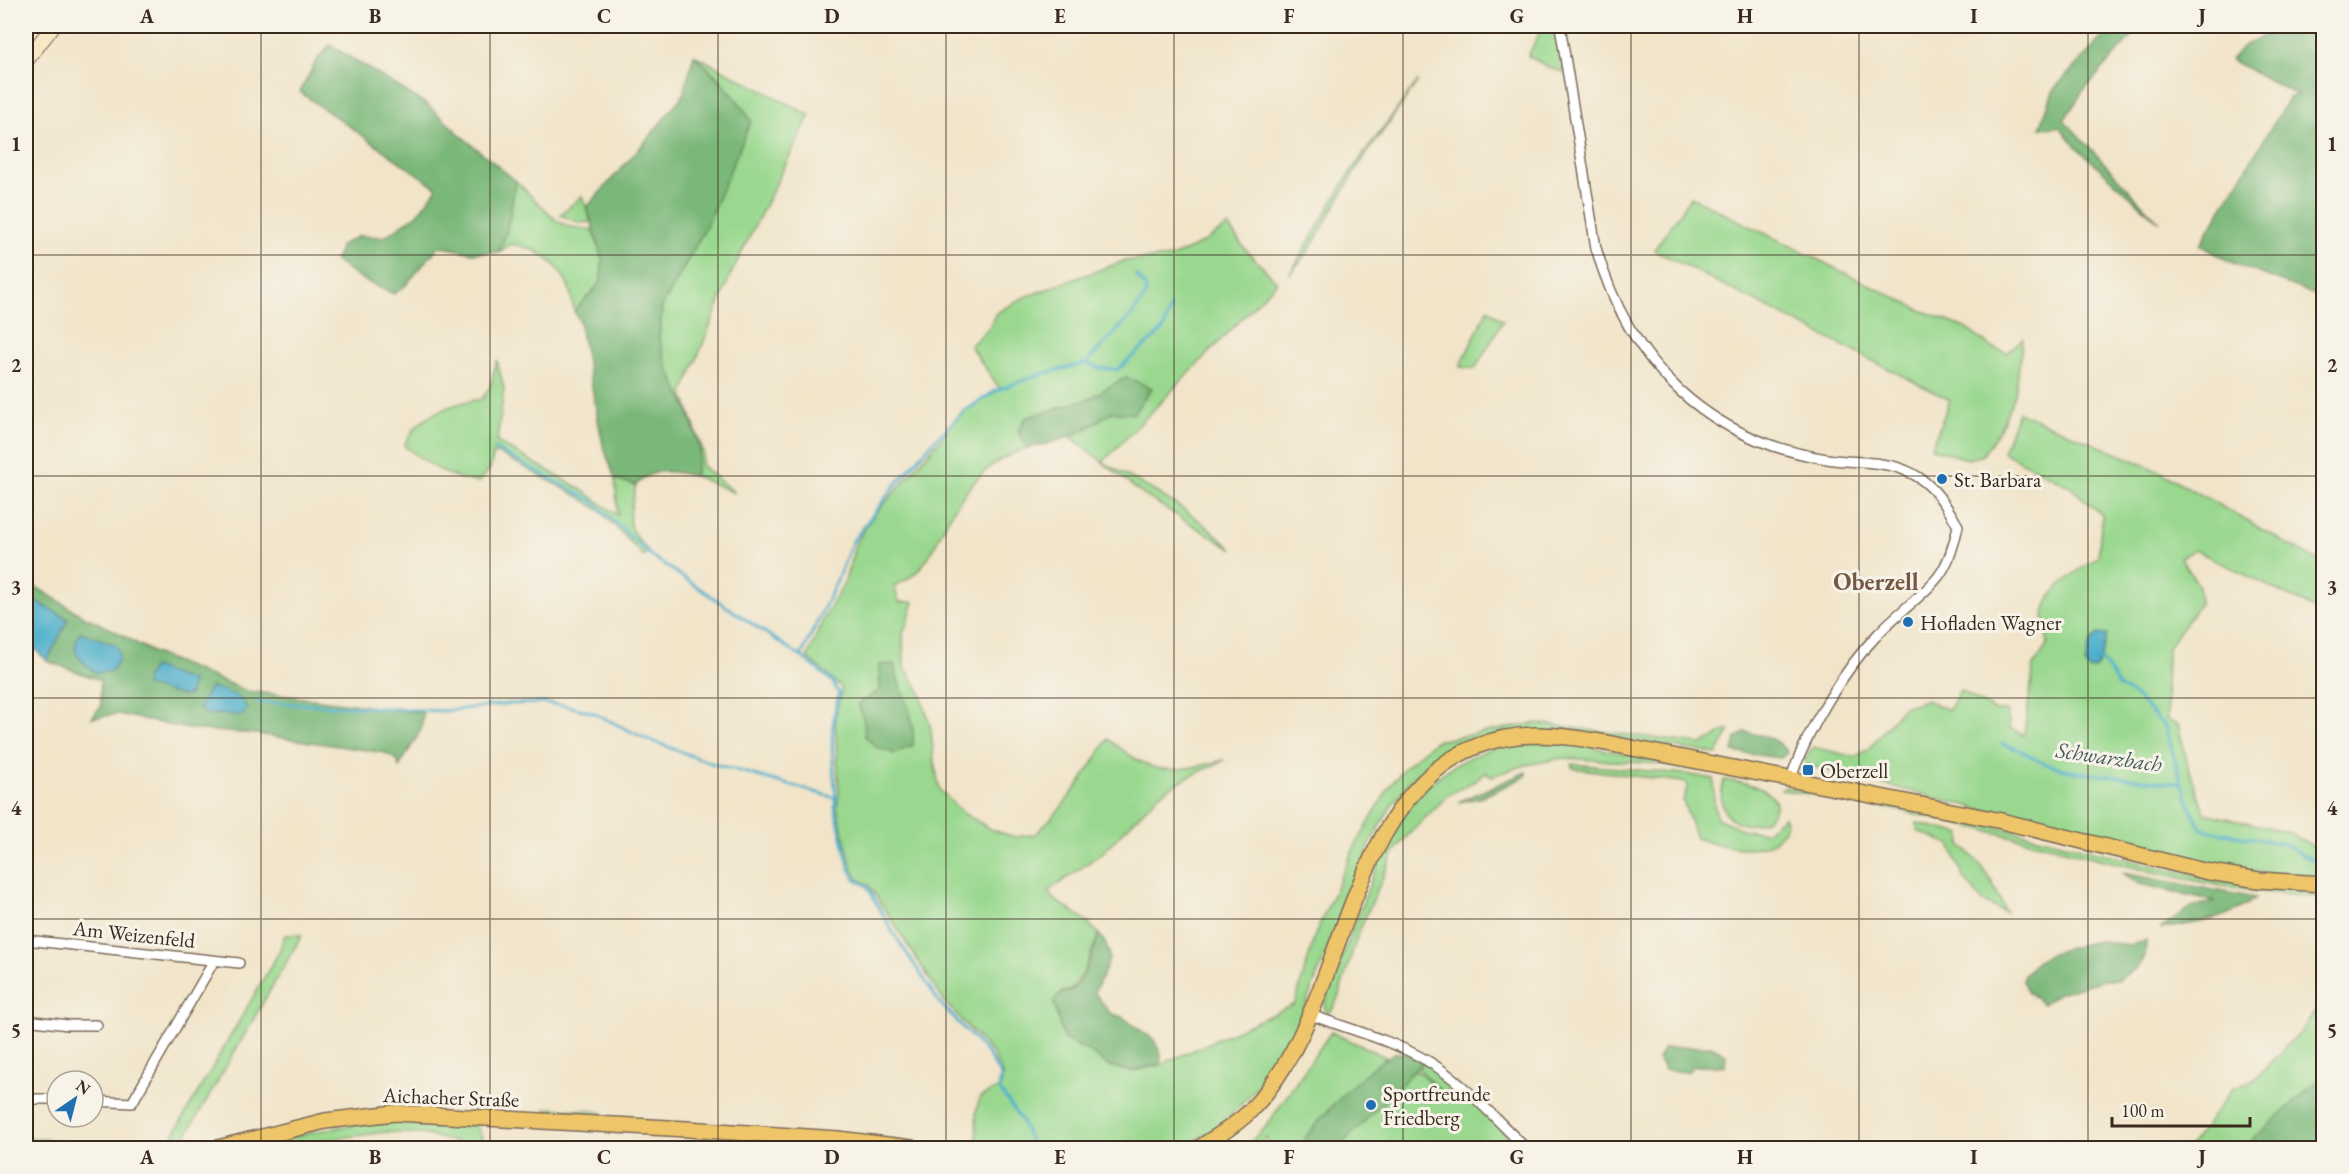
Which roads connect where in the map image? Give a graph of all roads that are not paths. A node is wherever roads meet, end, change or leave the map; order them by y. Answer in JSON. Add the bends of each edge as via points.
{"nodes":[{"id":1,"x":53,"y":26,"type":"edge"},
{"id":2,"x":1560,"y":26,"type":"edge"},
{"id":3,"x":26,"y":61,"type":"edge"},
{"id":4,"x":1791,"y":778,"type":"junction"},
{"id":5,"x":2324,"y":884,"type":"edge"},
{"id":6,"x":26,"y":940,"type":"edge"},
{"id":7,"x":214,"y":961,"type":"junction"},
{"id":8,"x":239,"y":963,"type":"dead end"},
{"id":9,"x":1311,"y":1015,"type":"junction"},
{"id":10,"x":26,"y":1020,"type":"edge"},
{"id":11,"x":97,"y":1025,"type":"dead end"},
{"id":12,"x":26,"y":1098,"type":"edge"},
{"id":13,"x":45,"y":1099,"type":"edge"},
{"id":14,"x":105,"y":1102,"type":"edge"},
{"id":15,"x":218,"y":1149,"type":"edge"},
{"id":16,"x":912,"y":1149,"type":"edge"},
{"id":17,"x":1199,"y":1149,"type":"edge"},
{"id":18,"x":1526,"y":1149,"type":"edge"}],
"edges":[{"from":1,"to":3,"type":"main road"},
{"from":2,"to":4,"type":"street","via":[[1596,248],[1616,305],[1660,373],[1707,411],[1767,444],[1826,459],[1883,464],[1908,472],[1927,482],[1958,526],[1938,577],[1878,634],[1854,663],[1802,750]]},
{"from":4,"to":5,"type":"main road","via":[[1997,820],[2204,871],[2259,880]]},
{"from":4,"to":9,"type":"main road","via":[[1576,738],[1534,735],[1499,740],[1465,752],[1437,768],[1394,814],[1353,903]]},
{"from":6,"to":7,"type":"street","name":"Am Weizenfeld"},
{"from":7,"to":8,"type":"street","name":"Am Weizenfeld"},
{"from":7,"to":14,"type":"street","via":[[132,1103]]},
{"from":9,"to":17,"type":"main road","via":[[1279,1074],[1250,1112]]},
{"from":9,"to":18,"type":"street","via":[[1427,1061],[1444,1072]]},
{"from":10,"to":11,"type":"street"},
{"from":12,"to":13,"type":"street"},
{"from":15,"to":16,"type":"main road","name":"Aichacher Straße","via":[[325,1121],[395,1113],[838,1139]]}]}
